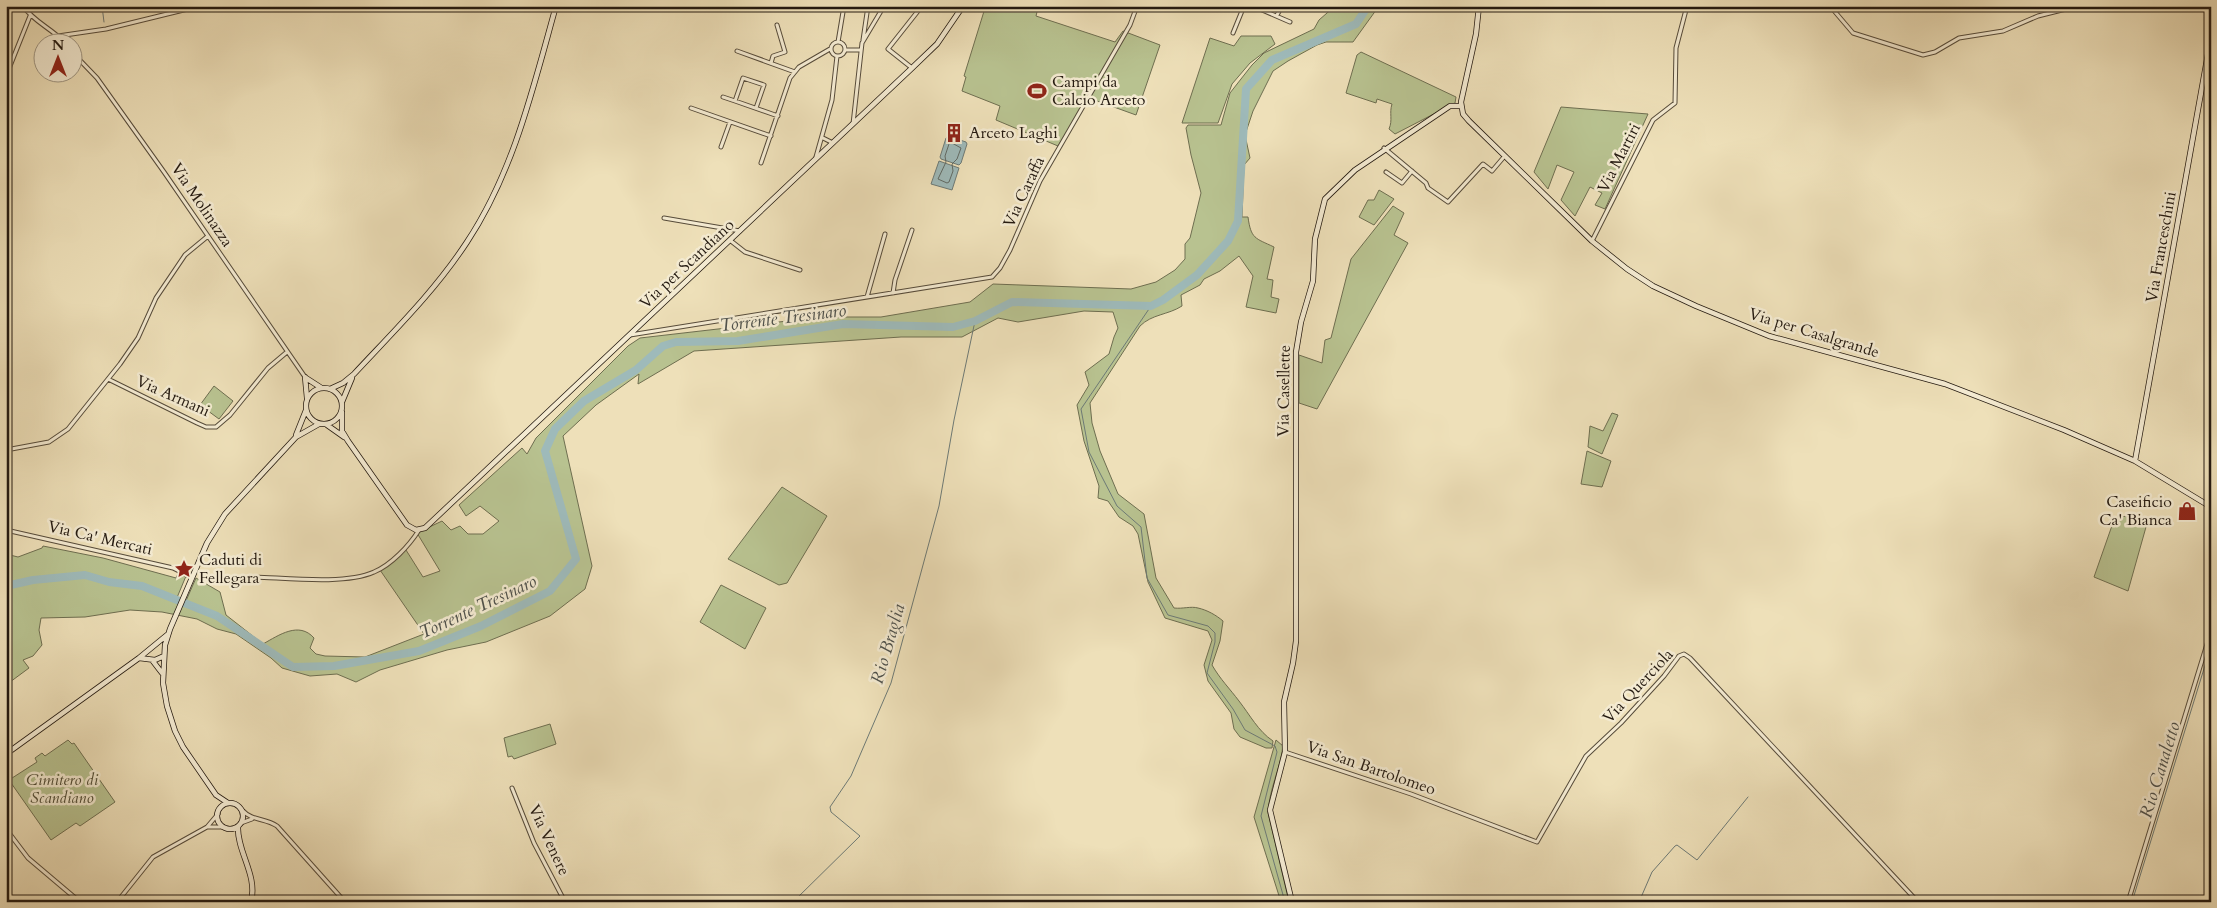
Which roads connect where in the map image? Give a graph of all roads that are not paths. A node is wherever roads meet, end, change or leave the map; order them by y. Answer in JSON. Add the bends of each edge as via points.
{"nodes":[{"id":1,"x":22,"y":6,"type":"edge"},
{"id":2,"x":200,"y":6,"type":"edge"},
{"id":3,"x":556,"y":6,"type":"edge"},
{"id":4,"x":844,"y":6,"type":"edge"},
{"id":5,"x":868,"y":6,"type":"edge"},
{"id":6,"x":884,"y":6,"type":"edge"},
{"id":7,"x":922,"y":6,"type":"edge"},
{"id":8,"x":963,"y":6,"type":"edge"},
{"id":9,"x":1137,"y":6,"type":"edge"},
{"id":10,"x":1244,"y":6,"type":"edge"},
{"id":11,"x":1253,"y":6,"type":"edge"},
{"id":12,"x":1282,"y":6,"type":"edge"},
{"id":13,"x":1479,"y":6,"type":"edge"},
{"id":14,"x":1687,"y":6,"type":"edge"},
{"id":15,"x":1830,"y":6,"type":"edge"},
{"id":16,"x":2078,"y":6,"type":"edge"},
{"id":17,"x":1277,"y":15,"type":"junction"},
{"id":18,"x":30,"y":16,"type":"junction"},
{"id":19,"x":1290,"y":22,"type":"dead end"},
{"id":20,"x":777,"y":26,"type":"dead end"},
{"id":21,"x":52,"y":32,"type":"edge"},
{"id":22,"x":82,"y":32,"type":"edge"},
{"id":23,"x":1233,"y":33,"type":"dead end"},
{"id":24,"x":2211,"y":37,"type":"edge"},
{"id":25,"x":838,"y":42,"type":"junction"},
{"id":26,"x":862,"y":43,"type":"junction"},
{"id":27,"x":830,"y":49,"type":"junction"},
{"id":28,"x":845,"y":50,"type":"junction"},
{"id":29,"x":861,"y":50,"type":"junction"},
{"id":30,"x":737,"y":51,"type":"dead end"},
{"id":31,"x":837,"y":56,"type":"junction"},
{"id":32,"x":82,"y":62,"type":"edge"},
{"id":33,"x":771,"y":63,"type":"junction"},
{"id":34,"x":912,"y":68,"type":"junction"},
{"id":35,"x":795,"y":72,"type":"junction"},
{"id":36,"x":6,"y":76,"type":"edge"},
{"id":37,"x":723,"y":97,"type":"dead end"},
{"id":38,"x":735,"y":101,"type":"junction"},
{"id":39,"x":1461,"y":106,"type":"junction"},
{"id":40,"x":691,"y":108,"type":"dead end"},
{"id":41,"x":756,"y":108,"type":"junction"},
{"id":42,"x":778,"y":116,"type":"junction"},
{"id":43,"x":730,"y":122,"type":"junction"},
{"id":44,"x":853,"y":124,"type":"junction"},
{"id":45,"x":771,"y":136,"type":"junction"},
{"id":46,"x":823,"y":138,"type":"junction"},
{"id":47,"x":833,"y":143,"type":"junction"},
{"id":48,"x":721,"y":147,"type":"dead end"},
{"id":49,"x":1384,"y":148,"type":"junction"},
{"id":50,"x":1503,"y":158,"type":"dead end"},
{"id":51,"x":815,"y":160,"type":"junction"},
{"id":52,"x":761,"y":163,"type":"dead end"},
{"id":53,"x":1412,"y":171,"type":"junction"},
{"id":54,"x":1386,"y":172,"type":"dead end"},
{"id":55,"x":664,"y":218,"type":"dead end"},
{"id":56,"x":912,"y":230,"type":"dead end"},
{"id":57,"x":741,"y":232,"type":"junction"},
{"id":58,"x":886,"y":234,"type":"dead end"},
{"id":59,"x":208,"y":236,"type":"junction"},
{"id":60,"x":731,"y":241,"type":"junction"},
{"id":61,"x":1592,"y":241,"type":"junction"},
{"id":62,"x":800,"y":270,"type":"dead end"},
{"id":63,"x":893,"y":293,"type":"junction"},
{"id":64,"x":867,"y":297,"type":"junction"},
{"id":65,"x":629,"y":335,"type":"junction"},
{"id":66,"x":287,"y":352,"type":"junction"},
{"id":67,"x":354,"y":374,"type":"junction"},
{"id":68,"x":305,"y":377,"type":"junction"},
{"id":69,"x":108,"y":379,"type":"junction"},
{"id":70,"x":322,"y":388,"type":"junction"},
{"id":71,"x":330,"y":389,"type":"junction"},
{"id":72,"x":307,"y":400,"type":"junction"},
{"id":73,"x":342,"y":402,"type":"junction"},
{"id":74,"x":306,"y":410,"type":"junction"},
{"id":75,"x":342,"y":412,"type":"junction"},
{"id":76,"x":319,"y":424,"type":"junction"},
{"id":77,"x":327,"y":424,"type":"junction"},
{"id":78,"x":296,"y":436,"type":"junction"},
{"id":79,"x":348,"y":441,"type":"junction"},
{"id":80,"x":6,"y":450,"type":"edge"},
{"id":81,"x":2136,"y":461,"type":"junction"},
{"id":82,"x":2211,"y":507,"type":"edge"},
{"id":83,"x":6,"y":530,"type":"edge"},
{"id":84,"x":419,"y":530,"type":"junction"},
{"id":85,"x":187,"y":575,"type":"dead end"},
{"id":86,"x":255,"y":577,"type":"dead end"},
{"id":87,"x":2211,"y":631,"type":"edge"},
{"id":88,"x":168,"y":634,"type":"junction"},
{"id":89,"x":164,"y":656,"type":"junction"},
{"id":90,"x":139,"y":658,"type":"junction"},
{"id":91,"x":150,"y":660,"type":"junction"},
{"id":92,"x":163,"y":674,"type":"junction"},
{"id":93,"x":1285,"y":752,"type":"junction"},
{"id":94,"x":6,"y":754,"type":"edge"},
{"id":95,"x":512,"y":788,"type":"dead end"},
{"id":96,"x":216,"y":795,"type":"junction"},
{"id":97,"x":228,"y":803,"type":"junction"},
{"id":98,"x":242,"y":810,"type":"junction"},
{"id":99,"x":218,"y":812,"type":"junction"},
{"id":100,"x":253,"y":819,"type":"junction"},
{"id":101,"x":240,"y":825,"type":"junction"},
{"id":102,"x":207,"y":826,"type":"junction"},
{"id":103,"x":225,"y":828,"type":"junction"},
{"id":104,"x":6,"y":829,"type":"edge"},
{"id":105,"x":238,"y":839,"type":"junction"},
{"id":106,"x":1537,"y":842,"type":"joint"},
{"id":107,"x":80,"y":902,"type":"edge"},
{"id":108,"x":117,"y":902,"type":"edge"},
{"id":109,"x":251,"y":902,"type":"edge"},
{"id":110,"x":345,"y":902,"type":"edge"},
{"id":111,"x":565,"y":902,"type":"edge"},
{"id":112,"x":1292,"y":902,"type":"edge"},
{"id":113,"x":1918,"y":902,"type":"edge"},
{"id":114,"x":2128,"y":902,"type":"edge"}],
"edges":[{"from":1,"to":18,"type":"street"},
{"from":2,"to":22,"type":"street"},
{"from":3,"to":67,"type":"street","via":[[520,133],[486,210],[433,289]]},
{"from":4,"to":25,"type":"street"},
{"from":5,"to":26,"type":"street"},
{"from":6,"to":26,"type":"street"},
{"from":7,"to":34,"type":"street","via":[[888,48]]},
{"from":8,"to":34,"type":"street","name":"Via per Scandiano","via":[[937,44]]},
{"from":9,"to":63,"type":"street","name":"Via Caraffa","via":[[1130,24],[1040,181],[1010,250],[996,273],[986,278]]},
{"from":10,"to":23,"type":"street"},
{"from":11,"to":17,"type":"street"},
{"from":12,"to":17,"type":"street"},
{"from":13,"to":39,"type":"street"},
{"from":14,"to":61,"type":"street","name":"Via Martiri","via":[[1676,48],[1675,104],[1653,120]]},
{"from":15,"to":16,"type":"street","via":[[1853,33],[1923,55],[1935,52],[1958,38],[2004,31],[2038,16]]},
{"from":17,"to":19,"type":"street"},
{"from":18,"to":21,"type":"street"},
{"from":18,"to":36,"type":"street"},
{"from":20,"to":33,"type":"street","via":[[785,52],[773,56]]},
{"from":24,"to":81,"type":"street","name":"Via Franceschini"},
{"from":25,"to":27,"type":"street"},
{"from":25,"to":28,"type":"street"},
{"from":26,"to":29,"type":"street"},
{"from":27,"to":31,"type":"street"},
{"from":27,"to":35,"type":"street"},
{"from":28,"to":29,"type":"street"},
{"from":28,"to":31,"type":"street"},
{"from":29,"to":44,"type":"street"},
{"from":30,"to":33,"type":"street"},
{"from":31,"to":46,"type":"street"},
{"from":32,"to":59,"type":"street","name":"Via Molinazza","via":[[97,78]]},
{"from":33,"to":35,"type":"street"},
{"from":34,"to":44,"type":"street","name":"Via per Scandiano"},
{"from":35,"to":42,"type":"street","via":[[790,78]]},
{"from":37,"to":38,"type":"street"},
{"from":38,"to":41,"type":"street"},
{"from":38,"to":41,"type":"street","via":[[743,78],[764,85]]},
{"from":39,"to":49,"type":"street","name":"Via Casellette","via":[[1450,106]]},
{"from":39,"to":61,"type":"street","name":"Via per Casalgrande","via":[[1468,122]]},
{"from":40,"to":43,"type":"street"},
{"from":41,"to":42,"type":"street"},
{"from":42,"to":45,"type":"street"},
{"from":43,"to":45,"type":"street"},
{"from":43,"to":48,"type":"street"},
{"from":44,"to":47,"type":"street","name":"Via per Scandiano"},
{"from":45,"to":52,"type":"street"},
{"from":46,"to":47,"type":"street"},
{"from":46,"to":51,"type":"street"},
{"from":47,"to":51,"type":"street","name":"Via per Scandiano"},
{"from":49,"to":53,"type":"street"},
{"from":49,"to":93,"type":"street","name":"Via Casellette","via":[[1325,199],[1315,239],[1313,281],[1296,352],[1296,641],[1284,702]]},
{"from":50,"to":53,"type":"street","via":[[1492,171],[1483,164],[1448,202]]},
{"from":51,"to":57,"type":"street","name":"Via per Scandiano"},
{"from":53,"to":54,"type":"street","via":[[1402,183]]},
{"from":55,"to":57,"type":"street"},
{"from":56,"to":63,"type":"street"},
{"from":57,"to":60,"type":"street","name":"Via per Scandiano"},
{"from":58,"to":64,"type":"street"},
{"from":59,"to":66,"type":"street","name":"Via Molinazza"},
{"from":59,"to":69,"type":"street","name":"Via Armani","via":[[185,255],[156,298],[138,338]]},
{"from":60,"to":62,"type":"street","via":[[744,252]]},
{"from":60,"to":65,"type":"street","name":"Via per Scandiano"},
{"from":61,"to":81,"type":"street","name":"Via per Casalgrande","via":[[1640,278],[1732,321],[1797,344],[1945,384]]},
{"from":63,"to":64,"type":"street","name":"Via Caraffa"},
{"from":64,"to":65,"type":"street","name":"Via Caraffa"},
{"from":65,"to":84,"type":"street","name":"Via per Scandiano","via":[[429,526]]},
{"from":66,"to":68,"type":"street","name":"Via Molinazza"},
{"from":66,"to":69,"type":"street","name":"Via Armani","via":[[216,427],[197,423]]},
{"from":67,"to":71,"type":"street"},
{"from":67,"to":73,"type":"street"},
{"from":68,"to":70,"type":"street","name":"Via Molinazza"},
{"from":68,"to":72,"type":"street"},
{"from":69,"to":80,"type":"street","name":"Via Armani","via":[[68,430],[49,442]]},
{"from":70,"to":71,"type":"street"},
{"from":70,"to":72,"type":"street","via":[[313,391]]},
{"from":71,"to":73,"type":"street","via":[[340,396]]},
{"from":72,"to":74,"type":"street"},
{"from":73,"to":75,"type":"street"},
{"from":74,"to":76,"type":"street","via":[[310,419]]},
{"from":74,"to":78,"type":"street"},
{"from":75,"to":77,"type":"street"},
{"from":75,"to":79,"type":"street","via":[[340,422]]},
{"from":76,"to":77,"type":"street"},
{"from":76,"to":78,"type":"street"},
{"from":77,"to":79,"type":"street"},
{"from":78,"to":88,"type":"street","via":[[229,508],[207,544]]},
{"from":79,"to":84,"type":"street","via":[[410,529]]},
{"from":81,"to":82,"type":"street","name":"Via per Casalgrande"},
{"from":83,"to":85,"type":"street","name":"Via Ca' Mercati","via":[[173,568]]},
{"from":84,"to":86,"type":"street","name":"Via per Scandiano","via":[[392,560],[365,576],[319,579]]},
{"from":87,"to":114,"type":"street"},
{"from":88,"to":89,"type":"street"},
{"from":88,"to":90,"type":"street"},
{"from":89,"to":91,"type":"street"},
{"from":89,"to":92,"type":"street"},
{"from":90,"to":91,"type":"street"},
{"from":90,"to":94,"type":"street"},
{"from":91,"to":92,"type":"street"},
{"from":92,"to":96,"type":"street","via":[[166,706],[175,731]]},
{"from":93,"to":106,"type":"street","name":"Via San Bartolomeo","via":[[1411,794]]},
{"from":93,"to":112,"type":"street","name":"Via San Bartolomeo","via":[[1270,810]]},
{"from":95,"to":111,"type":"street","name":"Via Venere","via":[[534,843]]},
{"from":96,"to":97,"type":"street"},
{"from":96,"to":99,"type":"street"},
{"from":97,"to":98,"type":"street"},
{"from":97,"to":99,"type":"street"},
{"from":98,"to":100,"type":"street"},
{"from":98,"to":101,"type":"street"},
{"from":99,"to":102,"type":"street"},
{"from":99,"to":103,"type":"street","via":[[218,821]]},
{"from":100,"to":101,"type":"street"},
{"from":100,"to":110,"type":"street","via":[[276,826]]},
{"from":101,"to":103,"type":"street"},
{"from":101,"to":105,"type":"street"},
{"from":102,"to":103,"type":"street"},
{"from":102,"to":108,"type":"street","via":[[153,858]]},
{"from":103,"to":105,"type":"street"},
{"from":104,"to":107,"type":"street","via":[[28,858]]},
{"from":105,"to":109,"type":"street","via":[[251,878]]},
{"from":106,"to":113,"type":"street","name":"Via Querciola","via":[[1586,756],[1684,654]]}]}
